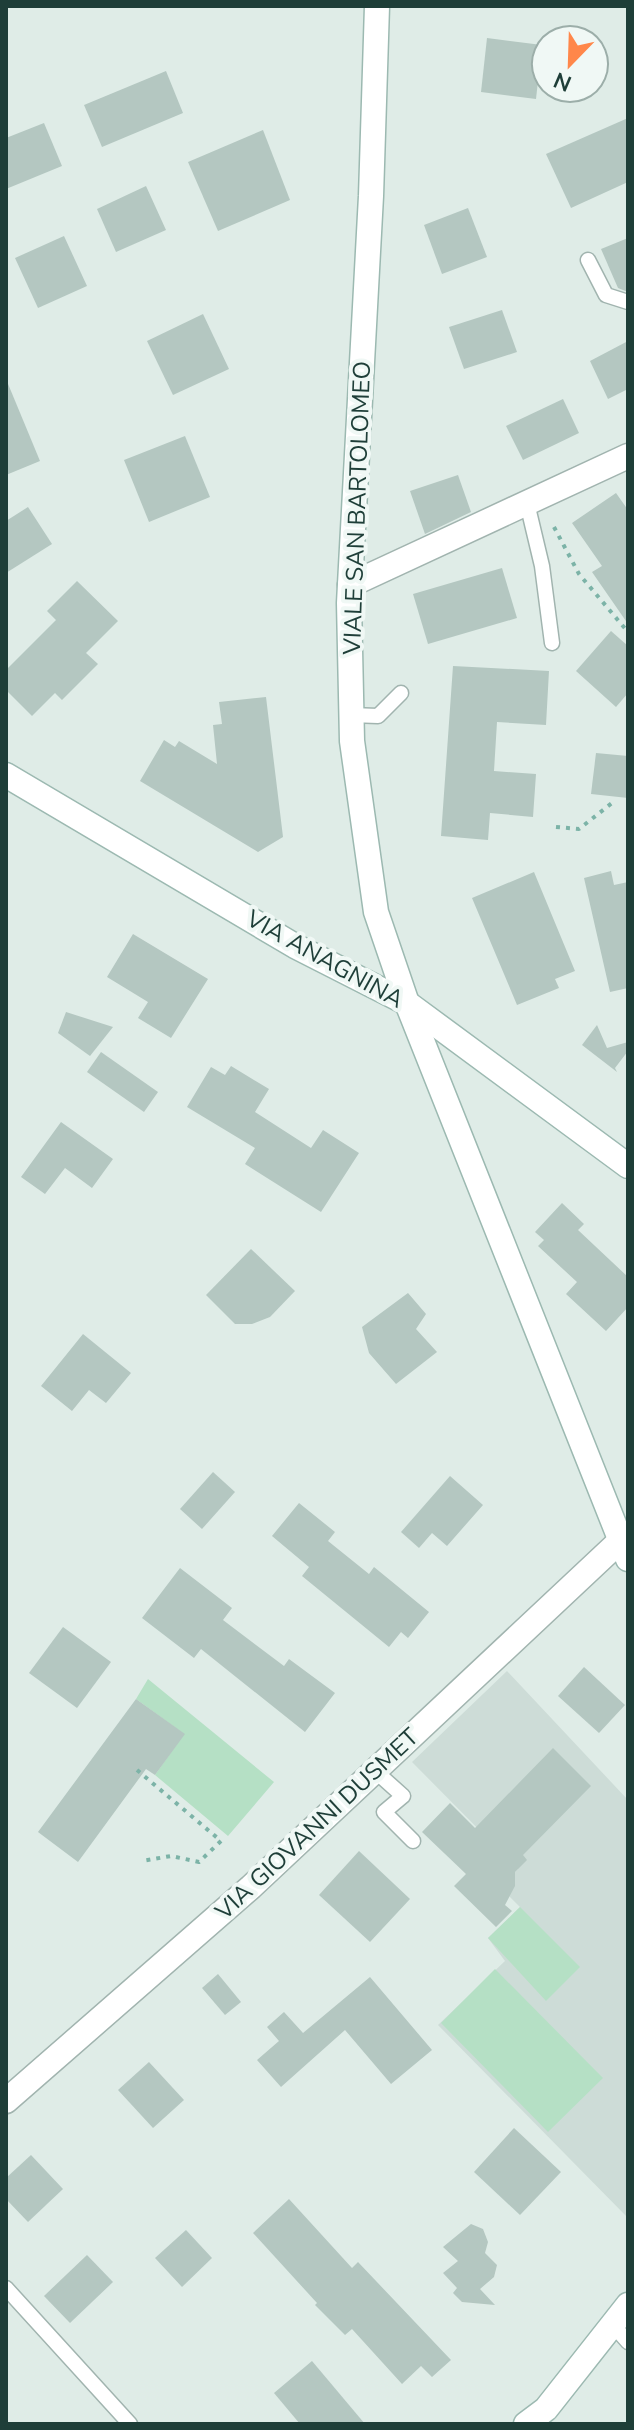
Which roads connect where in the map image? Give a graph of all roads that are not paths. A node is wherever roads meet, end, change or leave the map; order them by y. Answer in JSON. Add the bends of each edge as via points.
{"nodes":[{"id":1,"x":377,"y":6,"type":"edge"},
{"id":2,"x":588,"y":260,"type":"dead end"},
{"id":3,"x":628,"y":302,"type":"edge"},
{"id":4,"x":628,"y":456,"type":"edge"},
{"id":5,"x":533,"y":500,"type":"junction"},
{"id":6,"x":350,"y":585,"type":"junction"},
{"id":7,"x":552,"y":643,"type":"dead end"},
{"id":8,"x":401,"y":693,"type":"dead end"},
{"id":9,"x":351,"y":715,"type":"junction"},
{"id":10,"x":6,"y":775,"type":"edge"},
{"id":11,"x":407,"y":1003,"type":"junction"},
{"id":12,"x":487,"y":1062,"type":"junction"},
{"id":13,"x":439,"y":1084,"type":"junction"},
{"id":14,"x":628,"y":1166,"type":"edge"},
{"id":15,"x":603,"y":1497,"type":"junction"},
{"id":16,"x":628,"y":1514,"type":"edge"},
{"id":17,"x":625,"y":1550,"type":"edge"},
{"id":18,"x":374,"y":1770,"type":"junction"},
{"id":19,"x":413,"y":1841,"type":"dead end"},
{"id":20,"x":6,"y":2101,"type":"edge"},
{"id":21,"x":6,"y":2288,"type":"edge"},
{"id":22,"x":628,"y":2305,"type":"edge"},
{"id":23,"x":620,"y":2333,"type":"edge"},
{"id":24,"x":130,"y":2424,"type":"edge"},
{"id":25,"x":526,"y":2424,"type":"edge"}],
"edges":[{"from":1,"to":6,"type":"main road","name":"VIALE SAN BARTOLOMEO"},
{"from":2,"to":3,"type":"lane","via":[[606,295]]},
{"from":4,"to":5,"type":"main road"},
{"from":5,"to":6,"type":"main road"},
{"from":5,"to":7,"type":"lane"},
{"from":6,"to":9,"type":"main road","name":"VIALE SAN BARTOLOMEO"},
{"from":8,"to":9,"type":"lane","via":[[378,716]]},
{"from":9,"to":11,"type":"main road","name":"VIALE SAN BARTOLOMEO","via":[[376,912]]},
{"from":10,"to":11,"type":"main road","name":"VIA ANAGNINA","via":[[295,946]]},
{"from":11,"to":12,"type":"main road","name":"VIA ANAGNINA"},
{"from":11,"to":13,"type":"main road","name":"VIALE SAN BARTOLOMEO"},
{"from":12,"to":13,"type":"main road","via":[[454,1061]]},
{"from":12,"to":14,"type":"main road","name":"VIA ANAGNINA"},
{"from":13,"to":15,"type":"main road","name":"VIALE SAN BARTOLOMEO"},
{"from":15,"to":16,"type":"main road"},
{"from":15,"to":17,"type":"main road","name":"VIALE SAN BARTOLOMEO"},
{"from":17,"to":18,"type":"main road","name":"VIA GIOVANNI DUSMET"},
{"from":18,"to":19,"type":"lane","via":[[403,1796],[384,1812]]},
{"from":18,"to":20,"type":"main road","name":"VIA GIOVANNI DUSMET","via":[[139,1989]]},
{"from":21,"to":24,"type":"lane"},
{"from":22,"to":23,"type":"main road"},
{"from":23,"to":25,"type":"main road"}]}
